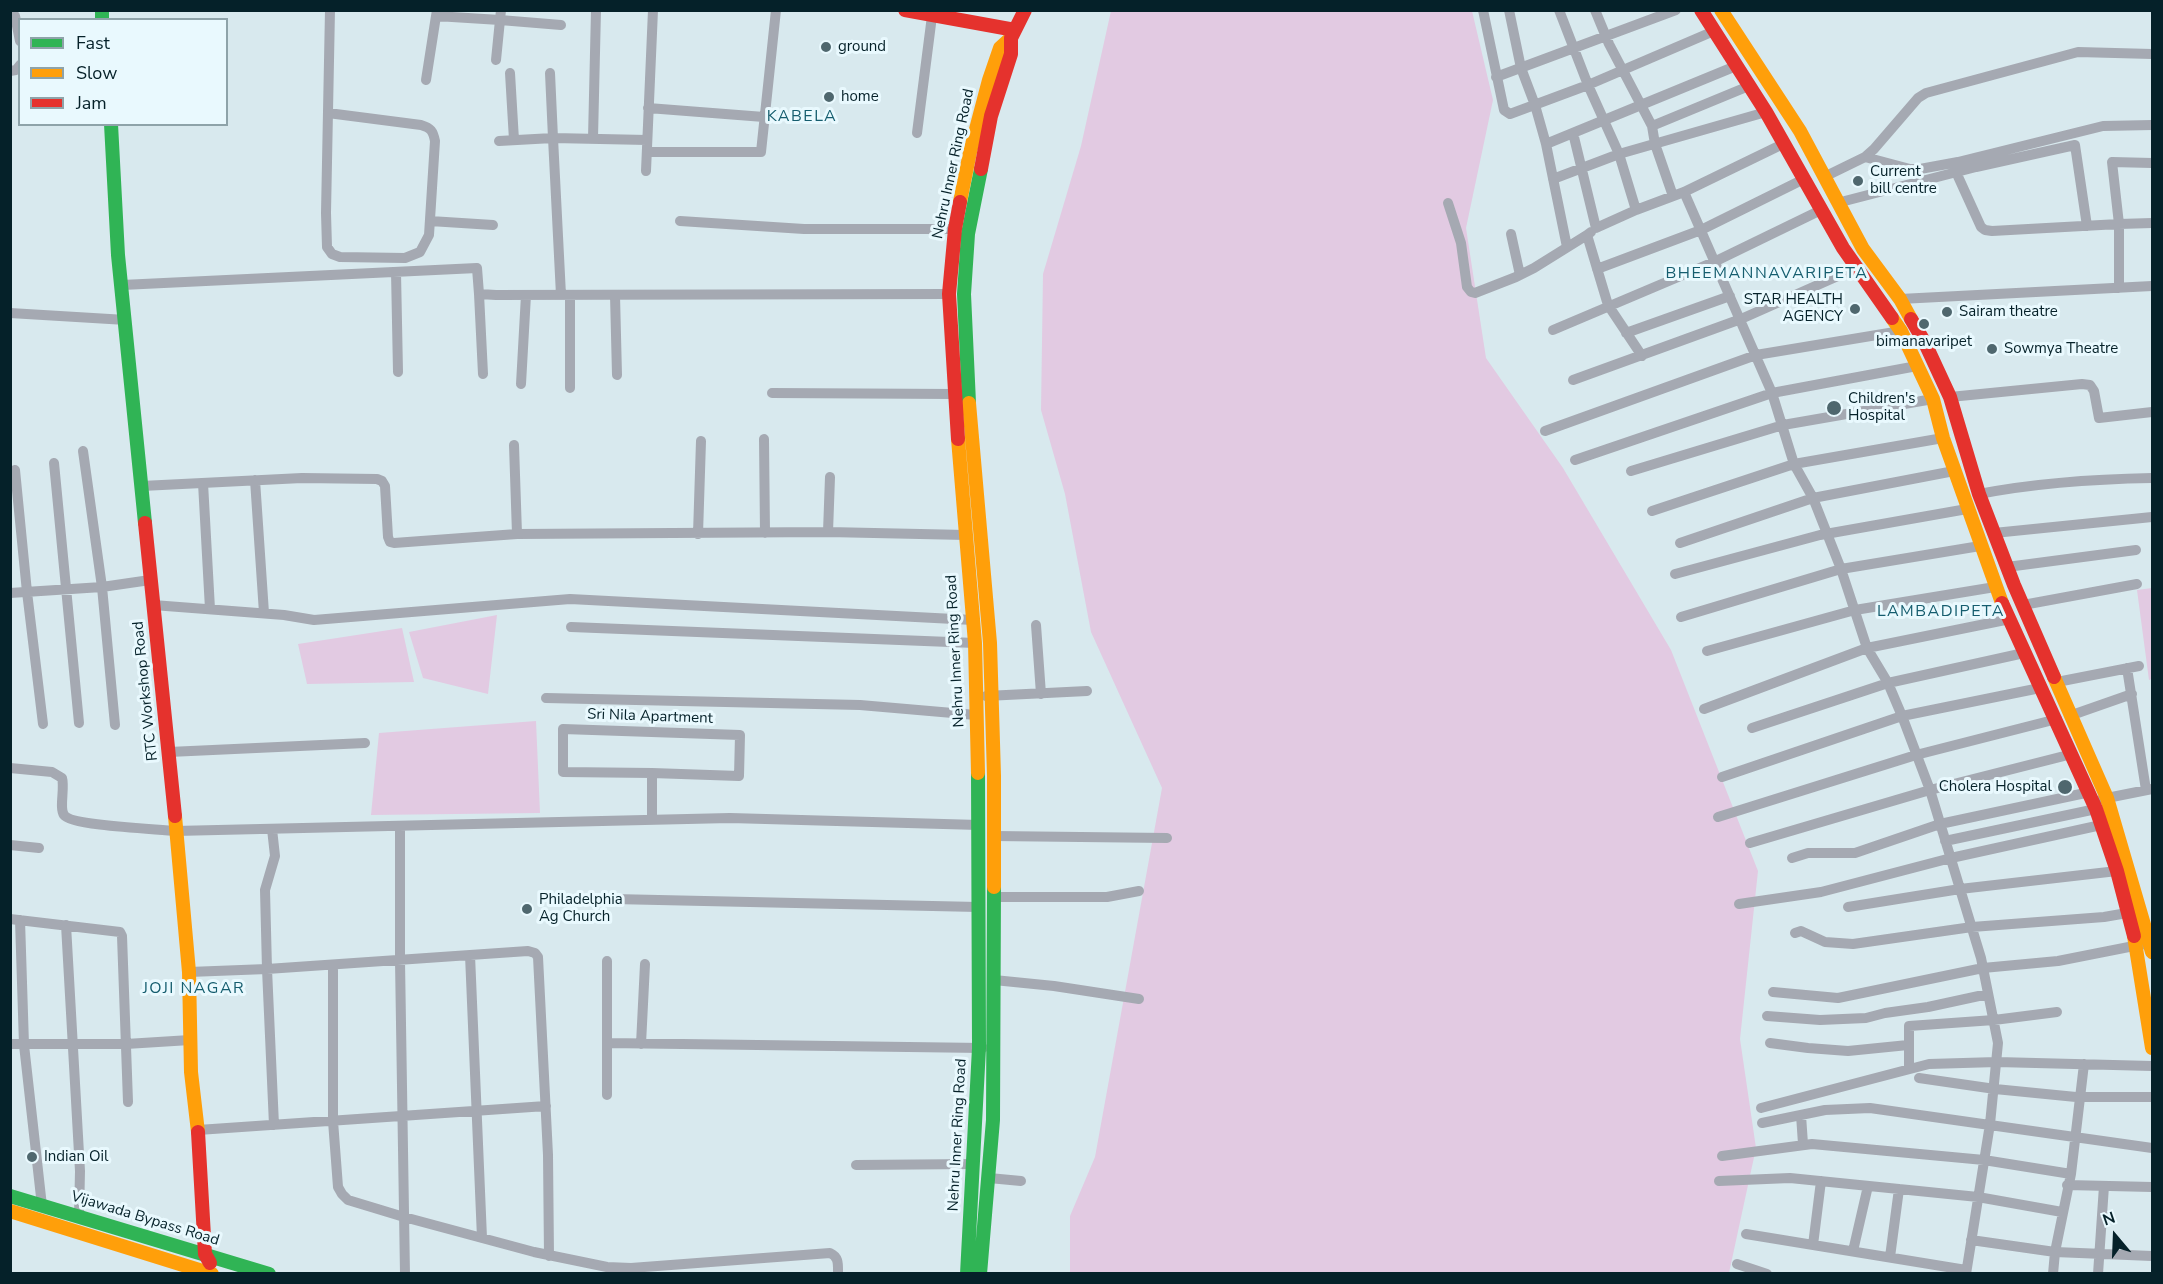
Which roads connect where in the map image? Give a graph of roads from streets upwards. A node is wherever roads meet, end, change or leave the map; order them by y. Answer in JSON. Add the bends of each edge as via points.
{"nodes":[{"id":1,"x":330,"y":10,"type":"edge"},
{"id":2,"x":596,"y":10,"type":"edge"},
{"id":3,"x":653,"y":10,"type":"edge"},
{"id":4,"x":776,"y":10,"type":"edge"},
{"id":5,"x":905,"y":10,"type":"edge"},
{"id":6,"x":1025,"y":10,"type":"edge"},
{"id":7,"x":1483,"y":10,"type":"edge"},
{"id":8,"x":1509,"y":10,"type":"edge"},
{"id":9,"x":1559,"y":10,"type":"edge"},
{"id":10,"x":1595,"y":10,"type":"edge"},
{"id":11,"x":1676,"y":10,"type":"edge"},
{"id":12,"x":1701,"y":10,"type":"edge"},
{"id":13,"x":1721,"y":10,"type":"edge"},
{"id":14,"x":436,"y":13,"type":"edge"},
{"id":15,"x":501,"y":15,"type":"edge"},
{"id":16,"x":15,"y":16,"type":"dead end"},
{"id":17,"x":932,"y":16,"type":"junction"},
{"id":18,"x":561,"y":25,"type":"dead end"},
{"id":19,"x":18,"y":31,"type":"edge"},
{"id":20,"x":1714,"y":32,"type":"junction"},
{"id":21,"x":1013,"y":34,"type":"junction"},
{"id":22,"x":1605,"y":37,"type":"junction"},
{"id":23,"x":1574,"y":47,"type":"junction"},
{"id":24,"x":2152,"y":54,"type":"edge"},
{"id":25,"x":496,"y":60,"type":"dead end"},
{"id":26,"x":1736,"y":66,"type":"junction"},
{"id":27,"x":1521,"y":68,"type":"junction"},
{"id":28,"x":1622,"y":69,"type":"junction"},
{"id":29,"x":550,"y":73,"type":"dead end"},
{"id":30,"x":510,"y":74,"type":"dead end"},
{"id":31,"x":1496,"y":77,"type":"junction"},
{"id":32,"x":426,"y":80,"type":"dead end"},
{"id":33,"x":1588,"y":85,"type":"junction"},
{"id":34,"x":1749,"y":86,"type":"junction"},
{"id":35,"x":1641,"y":104,"type":"junction"},
{"id":36,"x":1535,"y":105,"type":"junction"},
{"id":37,"x":648,"y":108,"type":"junction"},
{"id":38,"x":1766,"y":112,"type":"junction"},
{"id":39,"x":328,"y":113,"type":"junction"},
{"id":40,"x":764,"y":117,"type":"junction"},
{"id":41,"x":1604,"y":120,"type":"junction"},
{"id":42,"x":2152,"y":125,"type":"edge"},
{"id":43,"x":111,"y":126,"type":"edge"},
{"id":44,"x":1652,"y":126,"type":"junction"},
{"id":45,"x":917,"y":133,"type":"dead end"},
{"id":46,"x":1573,"y":133,"type":"junction"},
{"id":47,"x":554,"y":138,"type":"junction"},
{"id":48,"x":593,"y":138,"type":"junction"},
{"id":49,"x":514,"y":140,"type":"junction"},
{"id":50,"x":647,"y":140,"type":"junction"},
{"id":51,"x":499,"y":141,"type":"dead end"},
{"id":52,"x":1785,"y":143,"type":"junction"},
{"id":53,"x":1546,"y":144,"type":"junction"},
{"id":54,"x":1654,"y":144,"type":"junction"},
{"id":55,"x":646,"y":152,"type":"junction"},
{"id":56,"x":1619,"y":154,"type":"junction"},
{"id":57,"x":1864,"y":157,"type":"junction"},
{"id":58,"x":2152,"y":163,"type":"edge"},
{"id":59,"x":1582,"y":167,"type":"junction"},
{"id":60,"x":646,"y":171,"type":"dead end"},
{"id":61,"x":1956,"y":172,"type":"junction"},
{"id":62,"x":1824,"y":177,"type":"junction"},
{"id":63,"x":1553,"y":179,"type":"junction"},
{"id":64,"x":1804,"y":179,"type":"junction"},
{"id":65,"x":1684,"y":192,"type":"junction"},
{"id":66,"x":1673,"y":196,"type":"junction"},
{"id":67,"x":1448,"y":203,"type":"dead end"},
{"id":68,"x":1837,"y":203,"type":"junction"},
{"id":69,"x":1636,"y":210,"type":"junction"},
{"id":70,"x":1821,"y":210,"type":"junction"},
{"id":71,"x":430,"y":221,"type":"junction"},
{"id":72,"x":680,"y":221,"type":"dead end"},
{"id":73,"x":2119,"y":224,"type":"junction"},
{"id":74,"x":2152,"y":224,"type":"edge"},
{"id":75,"x":493,"y":225,"type":"dead end"},
{"id":76,"x":2087,"y":226,"type":"junction"},
{"id":77,"x":955,"y":229,"type":"junction"},
{"id":78,"x":1701,"y":230,"type":"junction"},
{"id":79,"x":1592,"y":231,"type":"junction"},
{"id":80,"x":1854,"y":233,"type":"junction"},
{"id":81,"x":1511,"y":234,"type":"dead end"},
{"id":82,"x":1839,"y":241,"type":"junction"},
{"id":83,"x":1567,"y":247,"type":"junction"},
{"id":84,"x":1716,"y":261,"type":"junction"},
{"id":85,"x":1856,"y":268,"type":"junction"},
{"id":86,"x":1597,"y":269,"type":"junction"},
{"id":87,"x":396,"y":272,"type":"junction"},
{"id":88,"x":1520,"y":275,"type":"junction"},
{"id":89,"x":122,"y":285,"type":"junction"},
{"id":90,"x":2152,"y":286,"type":"edge"},
{"id":91,"x":2118,"y":288,"type":"junction"},
{"id":92,"x":479,"y":294,"type":"junction"},
{"id":93,"x":949,"y":294,"type":"junction"},
{"id":94,"x":526,"y":295,"type":"junction"},
{"id":95,"x":566,"y":295,"type":"junction"},
{"id":96,"x":615,"y":295,"type":"junction"},
{"id":97,"x":1730,"y":296,"type":"junction"},
{"id":98,"x":1900,"y":299,"type":"junction"},
{"id":99,"x":1608,"y":305,"type":"junction"},
{"id":100,"x":10,"y":313,"type":"edge"},
{"id":101,"x":1741,"y":319,"type":"junction"},
{"id":102,"x":126,"y":320,"type":"junction"},
{"id":103,"x":1552,"y":330,"type":"dead end"},
{"id":104,"x":1901,"y":331,"type":"junction"},
{"id":105,"x":1626,"y":333,"type":"junction"},
{"id":106,"x":1756,"y":355,"type":"junction"},
{"id":107,"x":1642,"y":356,"type":"junction"},
{"id":108,"x":1917,"y":366,"type":"junction"},
{"id":109,"x":398,"y":372,"type":"dead end"},
{"id":110,"x":483,"y":374,"type":"dead end"},
{"id":111,"x":617,"y":375,"type":"dead end"},
{"id":112,"x":1574,"y":380,"type":"dead end"},
{"id":113,"x":521,"y":384,"type":"dead end"},
{"id":114,"x":570,"y":388,"type":"dead end"},
{"id":115,"x":772,"y":393,"type":"dead end"},
{"id":116,"x":1772,"y":393,"type":"junction"},
{"id":117,"x":954,"y":394,"type":"junction"},
{"id":118,"x":1950,"y":397,"type":"junction"},
{"id":119,"x":1933,"y":399,"type":"junction"},
{"id":120,"x":2152,"y":412,"type":"edge"},
{"id":121,"x":1783,"y":425,"type":"junction"},
{"id":122,"x":1545,"y":431,"type":"dead end"},
{"id":123,"x":1943,"y":438,"type":"junction"},
{"id":124,"x":764,"y":439,"type":"dead end"},
{"id":125,"x":701,"y":441,"type":"dead end"},
{"id":126,"x":514,"y":445,"type":"dead end"},
{"id":127,"x":83,"y":451,"type":"dead end"},
{"id":128,"x":1575,"y":460,"type":"dead end"},
{"id":129,"x":54,"y":463,"type":"dead end"},
{"id":130,"x":1794,"y":464,"type":"junction"},
{"id":131,"x":15,"y":470,"type":"dead end"},
{"id":132,"x":1631,"y":471,"type":"dead end"},
{"id":133,"x":1954,"y":471,"type":"junction"},
{"id":134,"x":830,"y":477,"type":"dead end"},
{"id":135,"x":2152,"y":478,"type":"edge"},
{"id":136,"x":255,"y":480,"type":"junction"},
{"id":137,"x":203,"y":483,"type":"junction"},
{"id":138,"x":142,"y":486,"type":"junction"},
{"id":139,"x":1979,"y":494,"type":"junction"},
{"id":140,"x":1813,"y":498,"type":"junction"},
{"id":141,"x":1967,"y":509,"type":"junction"},
{"id":142,"x":1652,"y":511,"type":"dead end"},
{"id":143,"x":2152,"y":517,"type":"edge"},
{"id":144,"x":828,"y":532,"type":"junction"},
{"id":145,"x":765,"y":533,"type":"junction"},
{"id":146,"x":1994,"y":533,"type":"junction"},
{"id":147,"x":517,"y":534,"type":"junction"},
{"id":148,"x":698,"y":534,"type":"junction"},
{"id":149,"x":1827,"y":534,"type":"junction"},
{"id":150,"x":966,"y":535,"type":"junction"},
{"id":151,"x":1680,"y":543,"type":"dead end"},
{"id":152,"x":1980,"y":546,"type":"junction"},
{"id":153,"x":2136,"y":550,"type":"dead end"},
{"id":154,"x":2007,"y":567,"type":"junction"},
{"id":155,"x":1841,"y":569,"type":"junction"},
{"id":156,"x":1675,"y":574,"type":"dead end"},
{"id":157,"x":150,"y":580,"type":"junction"},
{"id":158,"x":2137,"y":584,"type":"dead end"},
{"id":159,"x":102,"y":587,"type":"junction"},
{"id":160,"x":1995,"y":587,"type":"junction"},
{"id":161,"x":65,"y":589,"type":"junction"},
{"id":162,"x":27,"y":592,"type":"junction"},
{"id":163,"x":10,"y":593,"type":"edge"},
{"id":164,"x":153,"y":605,"type":"junction"},
{"id":165,"x":2023,"y":605,"type":"junction"},
{"id":166,"x":210,"y":609,"type":"junction"},
{"id":167,"x":1855,"y":610,"type":"junction"},
{"id":168,"x":264,"y":613,"type":"junction"},
{"id":169,"x":1681,"y":617,"type":"dead end"},
{"id":170,"x":2010,"y":619,"type":"junction"},
{"id":171,"x":973,"y":620,"type":"junction"},
{"id":172,"x":1036,"y":625,"type":"dead end"},
{"id":173,"x":571,"y":627,"type":"dead end"},
{"id":174,"x":975,"y":643,"type":"junction"},
{"id":175,"x":1867,"y":648,"type":"junction"},
{"id":176,"x":1707,"y":651,"type":"dead end"},
{"id":177,"x":2024,"y":653,"type":"junction"},
{"id":178,"x":2139,"y":666,"type":"dead end"},
{"id":179,"x":2127,"y":668,"type":"junction"},
{"id":180,"x":2057,"y":682,"type":"junction"},
{"id":181,"x":1888,"y":684,"type":"junction"},
{"id":182,"x":2040,"y":687,"type":"junction"},
{"id":183,"x":1087,"y":691,"type":"dead end"},
{"id":184,"x":1041,"y":694,"type":"junction"},
{"id":185,"x":2132,"y":694,"type":"junction"},
{"id":186,"x":992,"y":696,"type":"junction"},
{"id":187,"x":976,"y":697,"type":"junction"},
{"id":188,"x":546,"y":698,"type":"dead end"},
{"id":189,"x":1704,"y":709,"type":"dead end"},
{"id":190,"x":976,"y":715,"type":"junction"},
{"id":191,"x":2072,"y":715,"type":"junction"},
{"id":192,"x":1902,"y":716,"type":"junction"},
{"id":193,"x":2057,"y":719,"type":"junction"},
{"id":194,"x":78,"y":723,"type":"dead end"},
{"id":195,"x":43,"y":724,"type":"dead end"},
{"id":196,"x":115,"y":725,"type":"dead end"},
{"id":197,"x":1752,"y":728,"type":"dead end"},
{"id":198,"x":365,"y":743,"type":"dead end"},
{"id":199,"x":169,"y":752,"type":"junction"},
{"id":200,"x":1916,"y":754,"type":"junction"},
{"id":201,"x":2072,"y":754,"type":"junction"},
{"id":202,"x":10,"y":768,"type":"edge"},
{"id":203,"x":652,"y":773,"type":"junction"},
{"id":204,"x":1722,"y":777,"type":"dead end"},
{"id":205,"x":2149,"y":789,"type":"edge"},
{"id":206,"x":1929,"y":790,"type":"junction"},
{"id":207,"x":2096,"y":800,"type":"junction"},
{"id":208,"x":1718,"y":817,"type":"dead end"},
{"id":209,"x":652,"y":820,"type":"junction"},
{"id":210,"x":1940,"y":824,"type":"junction"},
{"id":211,"x":979,"y":825,"type":"junction"},
{"id":212,"x":2101,"y":825,"type":"junction"},
{"id":213,"x":400,"y":826,"type":"junction"},
{"id":214,"x":272,"y":829,"type":"junction"},
{"id":215,"x":175,"y":831,"type":"junction"},
{"id":216,"x":994,"y":836,"type":"junction"},
{"id":217,"x":1167,"y":837,"type":"dead end"},
{"id":218,"x":1945,"y":841,"type":"junction"},
{"id":219,"x":1750,"y":843,"type":"dead end"},
{"id":220,"x":10,"y":845,"type":"edge"},
{"id":221,"x":39,"y":848,"type":"dead end"},
{"id":222,"x":1792,"y":858,"type":"dead end"},
{"id":223,"x":1951,"y":858,"type":"junction"},
{"id":224,"x":2117,"y":871,"type":"junction"},
{"id":225,"x":1960,"y":889,"type":"junction"},
{"id":226,"x":1139,"y":891,"type":"dead end"},
{"id":227,"x":994,"y":897,"type":"junction"},
{"id":228,"x":613,"y":899,"type":"dead end"},
{"id":229,"x":1739,"y":904,"type":"dead end"},
{"id":230,"x":1848,"y":907,"type":"dead end"},
{"id":231,"x":978,"y":908,"type":"junction"},
{"id":232,"x":2127,"y":913,"type":"junction"},
{"id":233,"x":15,"y":920,"type":"edge"},
{"id":234,"x":66,"y":925,"type":"junction"},
{"id":235,"x":1972,"y":927,"type":"junction"},
{"id":236,"x":1795,"y":933,"type":"dead end"},
{"id":237,"x":2152,"y":945,"type":"edge"},
{"id":238,"x":2137,"y":946,"type":"junction"},
{"id":239,"x":470,"y":955,"type":"junction"},
{"id":240,"x":400,"y":961,"type":"junction"},
{"id":241,"x":607,"y":961,"type":"dead end"},
{"id":242,"x":645,"y":964,"type":"dead end"},
{"id":243,"x":333,"y":965,"type":"junction"},
{"id":244,"x":1983,"y":968,"type":"junction"},
{"id":245,"x":267,"y":969,"type":"junction"},
{"id":246,"x":189,"y":972,"type":"junction"},
{"id":247,"x":993,"y":980,"type":"junction"},
{"id":248,"x":1773,"y":993,"type":"dead end"},
{"id":249,"x":1988,"y":994,"type":"junction"},
{"id":250,"x":1139,"y":999,"type":"dead end"},
{"id":251,"x":2057,"y":1012,"type":"dead end"},
{"id":252,"x":1767,"y":1016,"type":"dead end"},
{"id":253,"x":1994,"y":1020,"type":"junction"},
{"id":254,"x":190,"y":1040,"type":"junction"},
{"id":255,"x":607,"y":1043,"type":"junction"},
{"id":256,"x":1770,"y":1043,"type":"dead end"},
{"id":257,"x":10,"y":1044,"type":"edge"},
{"id":258,"x":126,"y":1044,"type":"junction"},
{"id":259,"x":641,"y":1044,"type":"junction"},
{"id":260,"x":24,"y":1045,"type":"junction"},
{"id":261,"x":72,"y":1045,"type":"junction"},
{"id":262,"x":1908,"y":1045,"type":"junction"},
{"id":263,"x":986,"y":1048,"type":"junction"},
{"id":264,"x":2152,"y":1048,"type":"edge"},
{"id":265,"x":1997,"y":1062,"type":"junction"},
{"id":266,"x":2084,"y":1064,"type":"junction"},
{"id":267,"x":2152,"y":1066,"type":"edge"},
{"id":268,"x":1909,"y":1069,"type":"junction"},
{"id":269,"x":1919,"y":1078,"type":"dead end"},
{"id":270,"x":1995,"y":1089,"type":"junction"},
{"id":271,"x":608,"y":1095,"type":"dead end"},
{"id":272,"x":2152,"y":1096,"type":"edge"},
{"id":273,"x":2080,"y":1097,"type":"junction"},
{"id":274,"x":128,"y":1102,"type":"dead end"},
{"id":275,"x":546,"y":1106,"type":"junction"},
{"id":276,"x":1761,"y":1108,"type":"dead end"},
{"id":277,"x":476,"y":1111,"type":"junction"},
{"id":278,"x":1801,"y":1115,"type":"junction"},
{"id":279,"x":402,"y":1116,"type":"junction"},
{"id":280,"x":333,"y":1121,"type":"junction"},
{"id":281,"x":1762,"y":1123,"type":"dead end"},
{"id":282,"x":274,"y":1125,"type":"junction"},
{"id":283,"x":1990,"y":1125,"type":"junction"},
{"id":284,"x":198,"y":1130,"type":"junction"},
{"id":285,"x":2075,"y":1137,"type":"junction"},
{"id":286,"x":1803,"y":1144,"type":"junction"},
{"id":287,"x":2152,"y":1148,"type":"edge"},
{"id":288,"x":1722,"y":1156,"type":"dead end"},
{"id":289,"x":1984,"y":1160,"type":"junction"},
{"id":290,"x":974,"y":1164,"type":"junction"},
{"id":291,"x":856,"y":1165,"type":"dead end"},
{"id":292,"x":2071,"y":1174,"type":"junction"},
{"id":293,"x":989,"y":1178,"type":"junction"},
{"id":294,"x":1020,"y":1181,"type":"dead end"},
{"id":295,"x":1719,"y":1181,"type":"dead end"},
{"id":296,"x":1821,"y":1181,"type":"junction"},
{"id":297,"x":2067,"y":1185,"type":"junction"},
{"id":298,"x":1868,"y":1186,"type":"junction"},
{"id":299,"x":2104,"y":1186,"type":"junction"},
{"id":300,"x":2152,"y":1187,"type":"edge"},
{"id":301,"x":1899,"y":1190,"type":"junction"},
{"id":302,"x":10,"y":1196,"type":"edge"},
{"id":303,"x":1978,"y":1197,"type":"junction"},
{"id":304,"x":42,"y":1206,"type":"junction"},
{"id":305,"x":10,"y":1211,"type":"edge"},
{"id":306,"x":2062,"y":1212,"type":"junction"},
{"id":307,"x":80,"y":1216,"type":"junction"},
{"id":308,"x":404,"y":1218,"type":"junction"},
{"id":309,"x":1746,"y":1234,"type":"dead end"},
{"id":310,"x":482,"y":1238,"type":"junction"},
{"id":311,"x":1971,"y":1240,"type":"junction"},
{"id":312,"x":1813,"y":1245,"type":"junction"},
{"id":313,"x":1854,"y":1251,"type":"junction"},
{"id":314,"x":2055,"y":1252,"type":"junction"},
{"id":315,"x":206,"y":1254,"type":"junction"},
{"id":316,"x":2099,"y":1254,"type":"junction"},
{"id":317,"x":549,"y":1256,"type":"junction"},
{"id":318,"x":2152,"y":1256,"type":"edge"},
{"id":319,"x":1890,"y":1257,"type":"junction"},
{"id":320,"x":1737,"y":1264,"type":"dead end"},
{"id":321,"x":1966,"y":1272,"type":"edge"},
{"id":322,"x":214,"y":1274,"type":"edge"},
{"id":323,"x":269,"y":1274,"type":"edge"},
{"id":324,"x":405,"y":1274,"type":"edge"},
{"id":325,"x":838,"y":1274,"type":"edge"},
{"id":326,"x":967,"y":1274,"type":"edge"},
{"id":327,"x":980,"y":1274,"type":"edge"},
{"id":328,"x":1767,"y":1274,"type":"edge"},
{"id":329,"x":2053,"y":1274,"type":"edge"},
{"id":330,"x":2098,"y":1274,"type":"edge"}],
"edges":[{"from":1,"to":39,"type":"street"},
{"from":2,"to":48,"type":"street"},
{"from":3,"to":37,"type":"street"},
{"from":4,"to":40,"type":"street"},
{"from":5,"to":17,"type":"street"},
{"from":6,"to":21,"type":"street","name":"Nehru Inner Ring Road"},
{"from":7,"to":31,"type":"street"},
{"from":8,"to":27,"type":"street"},
{"from":9,"to":23,"type":"street"},
{"from":10,"to":22,"type":"street"},
{"from":11,"to":22,"type":"street"},
{"from":12,"to":20,"type":"street"},
{"from":13,"to":62,"type":"street","via":[[1800,131]]},
{"from":14,"to":15,"type":"street"},
{"from":14,"to":32,"type":"street"},
{"from":15,"to":18,"type":"street"},
{"from":15,"to":25,"type":"street"},
{"from":16,"to":19,"type":"street"},
{"from":17,"to":21,"type":"street"},
{"from":17,"to":45,"type":"street"},
{"from":20,"to":26,"type":"street"},
{"from":20,"to":28,"type":"street"},
{"from":21,"to":77,"type":"street","name":"Nehru Inner Ring Road","via":[[1000,48],[989,80]]},
{"from":21,"to":186,"type":"street","name":"Nehru Inner Ring Road","via":[[973,207],[964,294],[967,387]]},
{"from":22,"to":23,"type":"street"},
{"from":22,"to":28,"type":"street"},
{"from":23,"to":27,"type":"street"},
{"from":23,"to":33,"type":"street"},
{"from":24,"to":57,"type":"street","via":[[2078,52],[1926,93]]},
{"from":26,"to":34,"type":"street"},
{"from":26,"to":35,"type":"street"},
{"from":27,"to":31,"type":"street"},
{"from":27,"to":36,"type":"street"},
{"from":28,"to":33,"type":"street"},
{"from":28,"to":35,"type":"street"},
{"from":29,"to":47,"type":"street"},
{"from":30,"to":49,"type":"street"},
{"from":31,"to":36,"type":"street","via":[[1504,110],[1510,114]]},
{"from":33,"to":36,"type":"street"},
{"from":33,"to":41,"type":"street"},
{"from":34,"to":38,"type":"street"},
{"from":34,"to":44,"type":"street"},
{"from":35,"to":41,"type":"street"},
{"from":35,"to":44,"type":"street"},
{"from":36,"to":53,"type":"street"},
{"from":37,"to":40,"type":"street"},
{"from":37,"to":50,"type":"street"},
{"from":38,"to":52,"type":"street"},
{"from":38,"to":54,"type":"street"},
{"from":39,"to":71,"type":"street","via":[[429,128],[433,132]]},
{"from":39,"to":71,"type":"street","via":[[329,251],[340,257],[413,256],[425,246]]},
{"from":40,"to":55,"type":"street","via":[[761,152]]},
{"from":41,"to":46,"type":"street"},
{"from":41,"to":56,"type":"street"},
{"from":42,"to":57,"type":"street","via":[[2103,126],[1920,170]]},
{"from":43,"to":89,"type":"street","name":"RTC Workshop Road"},
{"from":44,"to":54,"type":"street"},
{"from":46,"to":53,"type":"street"},
{"from":46,"to":59,"type":"street"},
{"from":47,"to":48,"type":"street"},
{"from":47,"to":49,"type":"street"},
{"from":47,"to":95,"type":"street"},
{"from":48,"to":50,"type":"street"},
{"from":49,"to":51,"type":"street"},
{"from":50,"to":55,"type":"street"},
{"from":52,"to":64,"type":"street"},
{"from":52,"to":65,"type":"street"},
{"from":53,"to":63,"type":"street"},
{"from":54,"to":56,"type":"street"},
{"from":54,"to":66,"type":"street"},
{"from":55,"to":60,"type":"street"},
{"from":56,"to":59,"type":"street"},
{"from":56,"to":69,"type":"street"},
{"from":57,"to":62,"type":"street"},
{"from":58,"to":73,"type":"street","via":[[2112,162]]},
{"from":59,"to":63,"type":"street"},
{"from":59,"to":79,"type":"street"},
{"from":61,"to":68,"type":"street"},
{"from":61,"to":76,"type":"street","via":[[1985,230]]},
{"from":61,"to":76,"type":"street","via":[[2075,145]]},
{"from":62,"to":68,"type":"street"},
{"from":63,"to":83,"type":"street"},
{"from":64,"to":70,"type":"street"},
{"from":64,"to":78,"type":"street"},
{"from":65,"to":66,"type":"street"},
{"from":65,"to":78,"type":"street"},
{"from":66,"to":69,"type":"street"},
{"from":67,"to":88,"type":"street","via":[[1461,243],[1468,290],[1475,293]]},
{"from":68,"to":80,"type":"street"},
{"from":69,"to":79,"type":"street"},
{"from":70,"to":82,"type":"street"},
{"from":70,"to":84,"type":"street"},
{"from":71,"to":75,"type":"street"},
{"from":72,"to":77,"type":"street","via":[[804,229]]},
{"from":73,"to":74,"type":"street"},
{"from":73,"to":76,"type":"street"},
{"from":73,"to":91,"type":"street"},
{"from":77,"to":93,"type":"street","name":"Nehru Inner Ring Road"},
{"from":78,"to":84,"type":"street"},
{"from":78,"to":86,"type":"street"},
{"from":79,"to":83,"type":"street"},
{"from":79,"to":86,"type":"street"},
{"from":80,"to":82,"type":"street"},
{"from":80,"to":98,"type":"street"},
{"from":81,"to":88,"type":"street"},
{"from":82,"to":85,"type":"street"},
{"from":83,"to":88,"type":"street"},
{"from":84,"to":97,"type":"street"},
{"from":84,"to":99,"type":"street"},
{"from":85,"to":101,"type":"street"},
{"from":85,"to":104,"type":"street"},
{"from":86,"to":99,"type":"street"},
{"from":87,"to":89,"type":"street"},
{"from":87,"to":92,"type":"street","via":[[477,268]]},
{"from":87,"to":109,"type":"street"},
{"from":89,"to":102,"type":"street","name":"RTC Workshop Road"},
{"from":90,"to":91,"type":"street"},
{"from":91,"to":98,"type":"street"},
{"from":92,"to":94,"type":"street"},
{"from":92,"to":110,"type":"street"},
{"from":93,"to":96,"type":"street"},
{"from":93,"to":117,"type":"street","name":"Nehru Inner Ring Road"},
{"from":94,"to":95,"type":"street"},
{"from":94,"to":113,"type":"street"},
{"from":95,"to":96,"type":"street"},
{"from":95,"to":114,"type":"street"},
{"from":96,"to":111,"type":"street"},
{"from":97,"to":101,"type":"street"},
{"from":97,"to":105,"type":"street"},
{"from":98,"to":118,"type":"street"},
{"from":99,"to":103,"type":"street"},
{"from":99,"to":105,"type":"street"},
{"from":100,"to":102,"type":"street"},
{"from":101,"to":106,"type":"street"},
{"from":101,"to":107,"type":"street"},
{"from":102,"to":138,"type":"street","name":"RTC Workshop Road"},
{"from":104,"to":106,"type":"street"},
{"from":104,"to":108,"type":"street"},
{"from":105,"to":107,"type":"street"},
{"from":106,"to":116,"type":"street"},
{"from":106,"to":122,"type":"street"},
{"from":107,"to":112,"type":"street"},
{"from":108,"to":116,"type":"street"},
{"from":108,"to":119,"type":"street"},
{"from":115,"to":117,"type":"street"},
{"from":116,"to":121,"type":"street"},
{"from":116,"to":128,"type":"street"},
{"from":117,"to":150,"type":"street","name":"Nehru Inner Ring Road"},
{"from":118,"to":120,"type":"street","via":[[2082,384],[2090,385],[2094,391],[2099,418]]},
{"from":118,"to":139,"type":"street"},
{"from":119,"to":121,"type":"street"},
{"from":119,"to":123,"type":"street"},
{"from":121,"to":130,"type":"street"},
{"from":121,"to":132,"type":"street"},
{"from":123,"to":130,"type":"street"},
{"from":123,"to":133,"type":"street"},
{"from":124,"to":145,"type":"street"},
{"from":125,"to":148,"type":"street"},
{"from":126,"to":147,"type":"street"},
{"from":127,"to":159,"type":"street"},
{"from":129,"to":161,"type":"street"},
{"from":130,"to":140,"type":"street"},
{"from":130,"to":142,"type":"street"},
{"from":131,"to":162,"type":"street"},
{"from":133,"to":140,"type":"street"},
{"from":133,"to":141,"type":"street"},
{"from":134,"to":144,"type":"street"},
{"from":135,"to":139,"type":"street","via":[[2040,484]]},
{"from":136,"to":137,"type":"street"},
{"from":136,"to":147,"type":"street","via":[[382,481],[387,495],[388,537],[394,543]]},
{"from":136,"to":168,"type":"street"},
{"from":137,"to":138,"type":"street"},
{"from":137,"to":166,"type":"street"},
{"from":138,"to":157,"type":"street","name":"RTC Workshop Road"},
{"from":139,"to":146,"type":"street"},
{"from":140,"to":149,"type":"street"},
{"from":140,"to":151,"type":"street"},
{"from":141,"to":149,"type":"street"},
{"from":141,"to":152,"type":"street"},
{"from":143,"to":146,"type":"street"},
{"from":144,"to":145,"type":"street"},
{"from":144,"to":150,"type":"street"},
{"from":145,"to":148,"type":"street"},
{"from":146,"to":154,"type":"street"},
{"from":147,"to":148,"type":"street"},
{"from":149,"to":155,"type":"street"},
{"from":149,"to":156,"type":"street"},
{"from":150,"to":171,"type":"street","name":"Nehru Inner Ring Road"},
{"from":152,"to":155,"type":"street"},
{"from":152,"to":160,"type":"street"},
{"from":153,"to":154,"type":"street"},
{"from":154,"to":165,"type":"street"},
{"from":155,"to":167,"type":"street"},
{"from":155,"to":169,"type":"street"},
{"from":157,"to":159,"type":"street"},
{"from":157,"to":164,"type":"street","name":"RTC Workshop Road"},
{"from":158,"to":165,"type":"street"},
{"from":159,"to":161,"type":"street"},
{"from":159,"to":196,"type":"street"},
{"from":160,"to":167,"type":"street"},
{"from":160,"to":170,"type":"street"},
{"from":161,"to":162,"type":"street"},
{"from":161,"to":194,"type":"street"},
{"from":162,"to":163,"type":"street"},
{"from":162,"to":195,"type":"street"},
{"from":164,"to":166,"type":"street"},
{"from":164,"to":199,"type":"street","name":"RTC Workshop Road"},
{"from":165,"to":180,"type":"street"},
{"from":166,"to":168,"type":"street"},
{"from":167,"to":175,"type":"street"},
{"from":167,"to":176,"type":"street"},
{"from":168,"to":171,"type":"street","via":[[314,620],[570,599]]},
{"from":170,"to":175,"type":"street"},
{"from":170,"to":177,"type":"street"},
{"from":171,"to":174,"type":"street","name":"Nehru Inner Ring Road"},
{"from":172,"to":184,"type":"street"},
{"from":173,"to":174,"type":"street"},
{"from":174,"to":187,"type":"street","name":"Nehru Inner Ring Road"},
{"from":175,"to":181,"type":"street"},
{"from":175,"to":189,"type":"street"},
{"from":177,"to":181,"type":"street"},
{"from":177,"to":182,"type":"street"},
{"from":178,"to":179,"type":"street"},
{"from":179,"to":180,"type":"street"},
{"from":179,"to":185,"type":"street"},
{"from":180,"to":191,"type":"street"},
{"from":181,"to":192,"type":"street"},
{"from":181,"to":197,"type":"street"},
{"from":182,"to":192,"type":"street"},
{"from":182,"to":193,"type":"street"},
{"from":183,"to":184,"type":"street"},
{"from":184,"to":186,"type":"street"},
{"from":185,"to":191,"type":"street"},
{"from":185,"to":205,"type":"street"},
{"from":186,"to":187,"type":"street"},
{"from":186,"to":216,"type":"street","name":"Nehru Inner Ring Road"},
{"from":187,"to":190,"type":"street","name":"Nehru Inner Ring Road"},
{"from":188,"to":190,"type":"street","via":[[860,705]]},
{"from":190,"to":211,"type":"street","name":"Nehru Inner Ring Road"},
{"from":191,"to":207,"type":"street"},
{"from":192,"to":200,"type":"street"},
{"from":192,"to":204,"type":"street"},
{"from":193,"to":200,"type":"street"},
{"from":193,"to":201,"type":"street"},
{"from":198,"to":199,"type":"street"},
{"from":199,"to":215,"type":"street","name":"RTC Workshop Road"},
{"from":200,"to":206,"type":"street"},
{"from":200,"to":208,"type":"street"},
{"from":201,"to":206,"type":"street"},
{"from":201,"to":207,"type":"street"},
{"from":202,"to":215,"type":"street","via":[[52,772],[62,778],[62,812],[71,820]]},
{"from":203,"to":203,"type":"street","name":"Sri Nila Apartment","via":[[739,776],[740,735],[563,729],[563,772]]},
{"from":203,"to":209,"type":"street"},
{"from":205,"to":207,"type":"street"},
{"from":206,"to":210,"type":"street"},
{"from":206,"to":219,"type":"street"},
{"from":207,"to":210,"type":"street"},
{"from":207,"to":212,"type":"street"},
{"from":207,"to":218,"type":"street"},
{"from":207,"to":237,"type":"street"},
{"from":209,"to":211,"type":"street","via":[[730,818]]},
{"from":209,"to":213,"type":"street"},
{"from":210,"to":218,"type":"street"},
{"from":210,"to":222,"type":"street","via":[[1855,853],[1808,853]]},
{"from":211,"to":231,"type":"street","name":"Nehru Inner Ring Road"},
{"from":212,"to":223,"type":"street"},
{"from":212,"to":224,"type":"street"},
{"from":213,"to":214,"type":"street"},
{"from":213,"to":240,"type":"street"},
{"from":214,"to":215,"type":"street"},
{"from":214,"to":245,"type":"street","via":[[275,856],[266,890]]},
{"from":215,"to":246,"type":"street","name":"RTC Workshop Road"},
{"from":216,"to":217,"type":"street"},
{"from":216,"to":227,"type":"street","name":"Nehru Inner Ring Road"},
{"from":218,"to":223,"type":"street"},
{"from":220,"to":221,"type":"street"},
{"from":223,"to":225,"type":"street"},
{"from":223,"to":229,"type":"street","via":[[1821,892]]},
{"from":224,"to":225,"type":"street"},
{"from":224,"to":232,"type":"street"},
{"from":225,"to":230,"type":"street"},
{"from":225,"to":235,"type":"street"},
{"from":226,"to":227,"type":"street","via":[[1107,897]]},
{"from":227,"to":247,"type":"street","name":"Nehru Inner Ring Road"},
{"from":228,"to":231,"type":"street"},
{"from":231,"to":263,"type":"street","name":"Nehru Inner Ring Road"},
{"from":232,"to":235,"type":"street"},
{"from":232,"to":238,"type":"street"},
{"from":233,"to":234,"type":"street"},
{"from":233,"to":260,"type":"street"},
{"from":234,"to":258,"type":"street","via":[[122,936]]},
{"from":234,"to":261,"type":"street"},
{"from":235,"to":236,"type":"street","via":[[1853,944],[1825,942],[1801,931]]},
{"from":235,"to":244,"type":"street"},
{"from":237,"to":238,"type":"street"},
{"from":238,"to":244,"type":"street","via":[[2058,961]]},
{"from":238,"to":264,"type":"street"},
{"from":239,"to":240,"type":"street"},
{"from":239,"to":275,"type":"street","via":[[528,951],[538,957]]},
{"from":239,"to":277,"type":"street"},
{"from":240,"to":243,"type":"street"},
{"from":240,"to":279,"type":"street"},
{"from":241,"to":255,"type":"street"},
{"from":242,"to":259,"type":"street"},
{"from":243,"to":245,"type":"street"},
{"from":243,"to":280,"type":"street"},
{"from":244,"to":248,"type":"street","via":[[1838,998]]},
{"from":244,"to":249,"type":"street"},
{"from":245,"to":246,"type":"street"},
{"from":245,"to":282,"type":"street"},
{"from":246,"to":254,"type":"street","name":"RTC Workshop Road"},
{"from":247,"to":250,"type":"street"},
{"from":247,"to":263,"type":"street","name":"Nehru Inner Ring Road"},
{"from":249,"to":252,"type":"street","via":[[1866,1018]]},
{"from":249,"to":253,"type":"street"},
{"from":251,"to":253,"type":"street"},
{"from":253,"to":262,"type":"street","via":[[1909,1026]]},
{"from":253,"to":265,"type":"street"},
{"from":254,"to":258,"type":"street"},
{"from":254,"to":284,"type":"street","name":"RTC Workshop Road"},
{"from":255,"to":259,"type":"street"},
{"from":255,"to":271,"type":"street"},
{"from":256,"to":262,"type":"street","via":[[1848,1051]]},
{"from":257,"to":260,"type":"street"},
{"from":258,"to":261,"type":"street"},
{"from":258,"to":274,"type":"street"},
{"from":259,"to":263,"type":"street"},
{"from":260,"to":261,"type":"street"},
{"from":260,"to":304,"type":"street"},
{"from":261,"to":307,"type":"street"},
{"from":262,"to":268,"type":"street"},
{"from":263,"to":290,"type":"street","name":"Nehru Inner Ring Road"},
{"from":263,"to":293,"type":"street","name":"Nehru Inner Ring Road","via":[[993,1120]]},
{"from":265,"to":266,"type":"street"},
{"from":265,"to":268,"type":"street","via":[[1929,1064]]},
{"from":265,"to":270,"type":"street"},
{"from":266,"to":267,"type":"street"},
{"from":266,"to":273,"type":"street"},
{"from":268,"to":276,"type":"street"},
{"from":269,"to":270,"type":"street"},
{"from":270,"to":273,"type":"street"},
{"from":270,"to":283,"type":"street"},
{"from":272,"to":273,"type":"street"},
{"from":273,"to":285,"type":"street"},
{"from":275,"to":277,"type":"street"},
{"from":275,"to":317,"type":"street"},
{"from":277,"to":279,"type":"street"},
{"from":277,"to":310,"type":"street"},
{"from":278,"to":281,"type":"street"},
{"from":278,"to":283,"type":"street","via":[[1870,1108]]},
{"from":278,"to":286,"type":"street"},
{"from":279,"to":280,"type":"street"},
{"from":279,"to":308,"type":"street"},
{"from":280,"to":282,"type":"street"},
{"from":280,"to":308,"type":"street","via":[[342,1194],[348,1200]]},
{"from":282,"to":284,"type":"street"},
{"from":283,"to":285,"type":"street"},
{"from":283,"to":289,"type":"street"},
{"from":284,"to":315,"type":"street","name":"RTC Workshop Road"},
{"from":285,"to":287,"type":"street"},
{"from":285,"to":292,"type":"street"},
{"from":286,"to":288,"type":"street"},
{"from":286,"to":289,"type":"street"},
{"from":289,"to":292,"type":"street"},
{"from":289,"to":303,"type":"street"},
{"from":290,"to":291,"type":"street"},
{"from":290,"to":326,"type":"street","name":"Nehru Inner Ring Road"},
{"from":292,"to":297,"type":"street"},
{"from":293,"to":294,"type":"street"},
{"from":293,"to":327,"type":"street","name":"Nehru Inner Ring Road"},
{"from":295,"to":296,"type":"street"},
{"from":296,"to":298,"type":"street"},
{"from":296,"to":312,"type":"street"},
{"from":297,"to":299,"type":"street"},
{"from":297,"to":306,"type":"street"},
{"from":298,"to":301,"type":"street"},
{"from":298,"to":313,"type":"street"},
{"from":299,"to":300,"type":"street"},
{"from":299,"to":316,"type":"street"},
{"from":301,"to":303,"type":"street"},
{"from":301,"to":319,"type":"street"},
{"from":302,"to":304,"type":"street","name":"Vijawada Bypass Road"},
{"from":303,"to":306,"type":"street"},
{"from":303,"to":311,"type":"street"},
{"from":304,"to":307,"type":"street","name":"Vijawada Bypass Road"},
{"from":305,"to":322,"type":"street"},
{"from":306,"to":314,"type":"street"},
{"from":307,"to":315,"type":"street","name":"Vijawada Bypass Road"},
{"from":308,"to":310,"type":"street"},
{"from":308,"to":324,"type":"street"},
{"from":309,"to":312,"type":"street"},
{"from":310,"to":317,"type":"street"},
{"from":311,"to":314,"type":"street"},
{"from":311,"to":321,"type":"street"},
{"from":312,"to":313,"type":"street"},
{"from":313,"to":319,"type":"street"},
{"from":314,"to":316,"type":"street"},
{"from":314,"to":329,"type":"street"},
{"from":315,"to":322,"type":"street"},
{"from":315,"to":323,"type":"street","name":"Vijawada Bypass Road"},
{"from":316,"to":318,"type":"street"},
{"from":316,"to":330,"type":"street"},
{"from":317,"to":325,"type":"street","via":[[631,1268],[830,1253],[837,1260]]},
{"from":319,"to":321,"type":"street"},
{"from":320,"to":328,"type":"street"}]}
